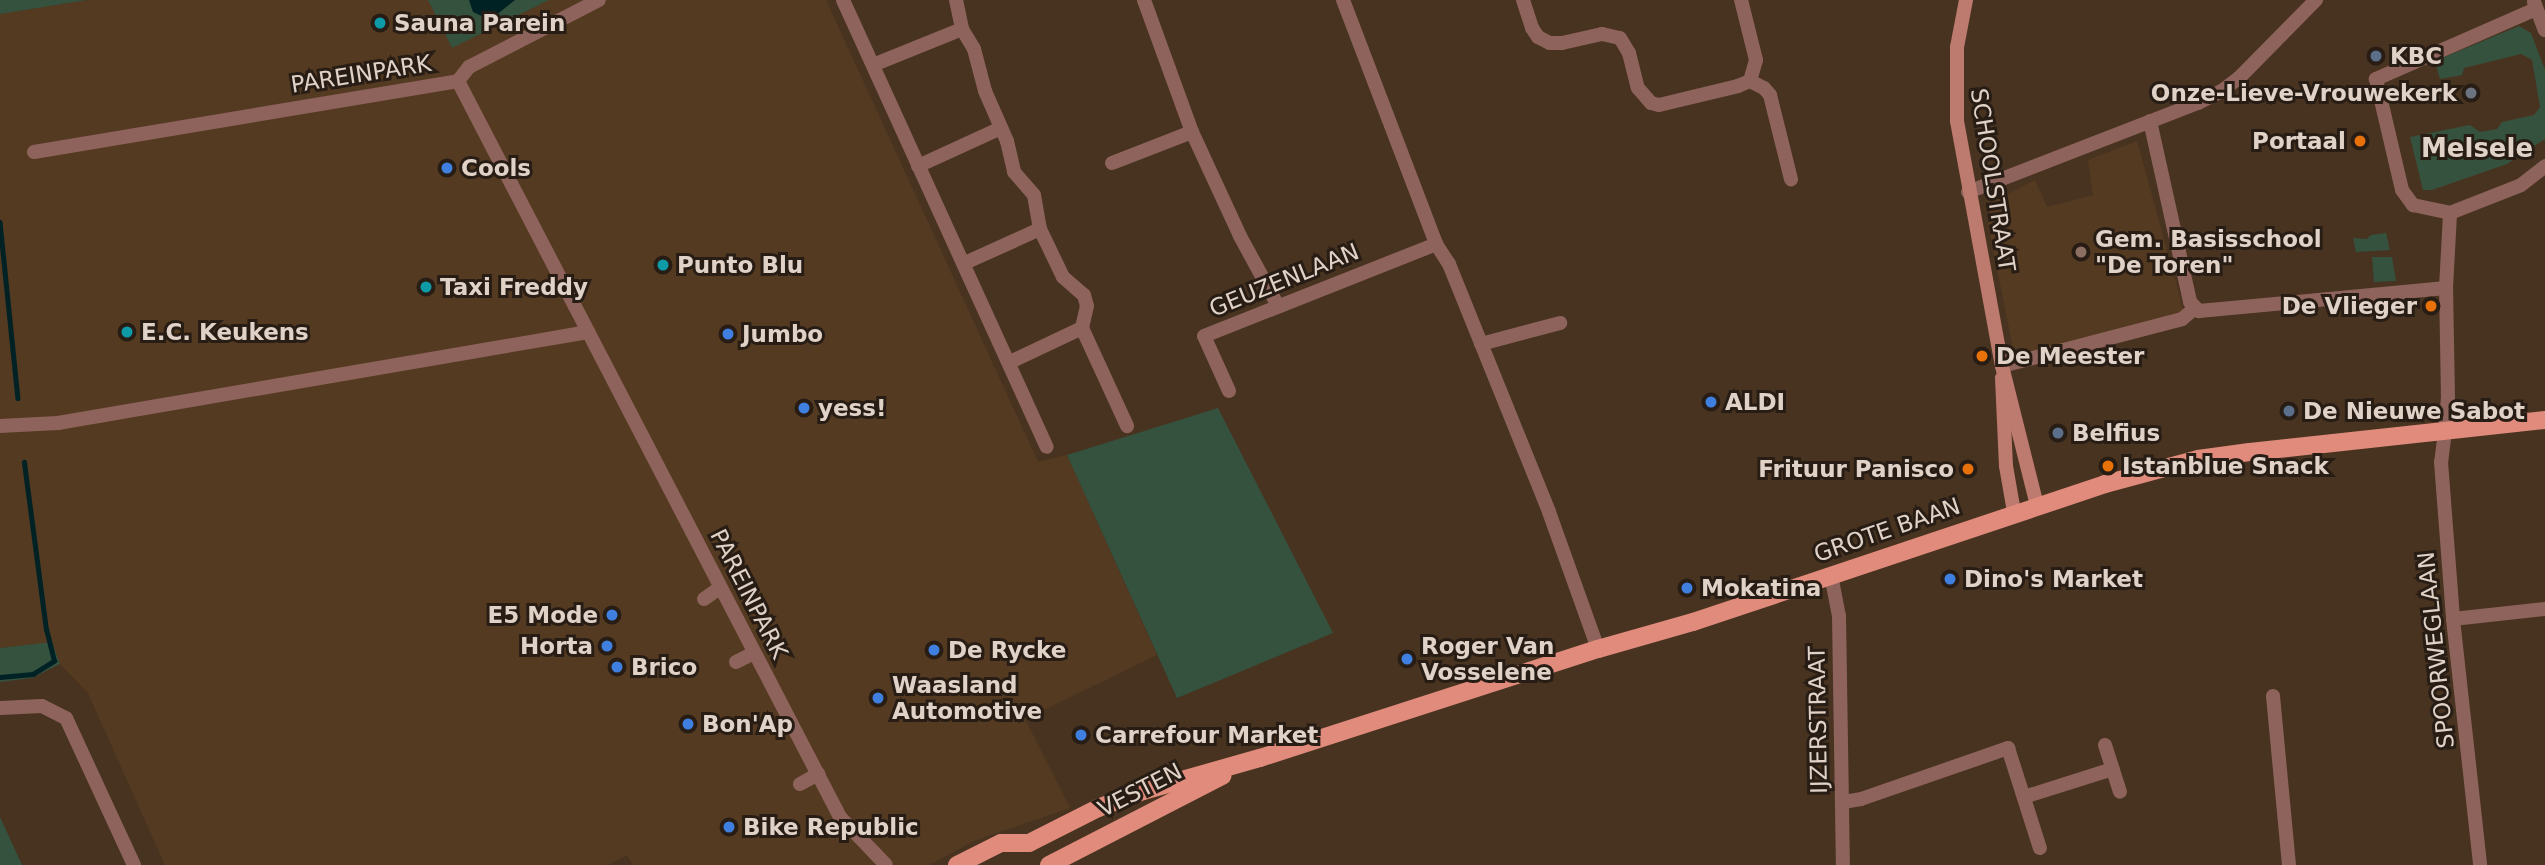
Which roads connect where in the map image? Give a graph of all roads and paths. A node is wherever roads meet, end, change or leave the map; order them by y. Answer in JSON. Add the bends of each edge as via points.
{"nodes":[{"id":1,"x":599,"y":0,"type":"edge"},
{"id":2,"x":843,"y":0,"type":"edge"},
{"id":3,"x":956,"y":0,"type":"edge"},
{"id":4,"x":1144,"y":0,"type":"edge"},
{"id":5,"x":1343,"y":0,"type":"edge"},
{"id":6,"x":1523,"y":0,"type":"edge"},
{"id":7,"x":1741,"y":0,"type":"edge"},
{"id":8,"x":1966,"y":0,"type":"edge"},
{"id":9,"x":2316,"y":0,"type":"edge"},
{"id":10,"x":2535,"y":4,"type":"edge"},
{"id":11,"x":962,"y":29,"type":"junction"},
{"id":12,"x":2545,"y":30,"type":"edge"},
{"id":13,"x":873,"y":65,"type":"junction"},
{"id":14,"x":1750,"y":80,"type":"junction"},
{"id":15,"x":458,"y":81,"type":"junction"},
{"id":16,"x":2150,"y":121,"type":"junction"},
{"id":17,"x":1001,"y":128,"type":"junction"},
{"id":18,"x":1192,"y":132,"type":"junction"},
{"id":19,"x":34,"y":152,"type":"dead end"},
{"id":20,"x":1112,"y":163,"type":"dead end"},
{"id":21,"x":918,"y":166,"type":"junction"},
{"id":22,"x":2545,"y":166,"type":"edge"},
{"id":23,"x":1791,"y":179,"type":"dead end"},
{"id":24,"x":1968,"y":192,"type":"junction"},
{"id":25,"x":2450,"y":213,"type":"junction"},
{"id":26,"x":1040,"y":229,"type":"junction"},
{"id":27,"x":1436,"y":244,"type":"junction"},
{"id":28,"x":965,"y":263,"type":"junction"},
{"id":29,"x":2446,"y":288,"type":"junction"},
{"id":30,"x":1278,"y":306,"type":"junction"},
{"id":31,"x":2195,"y":308,"type":"junction"},
{"id":32,"x":1560,"y":323,"type":"dead end"},
{"id":33,"x":1082,"y":328,"type":"junction"},
{"id":34,"x":589,"y":332,"type":"junction"},
{"id":35,"x":1481,"y":344,"type":"junction"},
{"id":36,"x":1010,"y":362,"type":"junction"},
{"id":37,"x":2002,"y":366,"type":"junction"},
{"id":38,"x":1229,"y":391,"type":"dead end"},
{"id":39,"x":2545,"y":420,"type":"edge"},
{"id":40,"x":0,"y":426,"type":"edge"},
{"id":41,"x":1127,"y":426,"type":"dead end"},
{"id":42,"x":2445,"y":431,"type":"junction"},
{"id":43,"x":1047,"y":447,"type":"dead end"},
{"id":44,"x":2037,"y":505,"type":"junction"},
{"id":45,"x":2014,"y":512,"type":"junction"},
{"id":46,"x":1830,"y":575,"type":"junction"},
{"id":47,"x":720,"y":588,"type":"junction"},
{"id":48,"x":704,"y":599,"type":"dead end"},
{"id":49,"x":2545,"y":609,"type":"edge"},
{"id":50,"x":2453,"y":619,"type":"junction"},
{"id":51,"x":1598,"y":649,"type":"junction"},
{"id":52,"x":754,"y":653,"type":"junction"},
{"id":53,"x":736,"y":662,"type":"dead end"},
{"id":54,"x":2273,"y":696,"type":"dead end"},
{"id":55,"x":0,"y":708,"type":"edge"},
{"id":56,"x":2105,"y":745,"type":"dead end"},
{"id":57,"x":1260,"y":758,"type":"junction"},
{"id":58,"x":2113,"y":769,"type":"junction"},
{"id":59,"x":818,"y":774,"type":"junction"},
{"id":60,"x":800,"y":784,"type":"dead end"},
{"id":61,"x":1159,"y":785,"type":"junction"},
{"id":62,"x":2120,"y":792,"type":"dead end"},
{"id":63,"x":2024,"y":797,"type":"junction"},
{"id":64,"x":1843,"y":802,"type":"junction"},
{"id":65,"x":1158,"y":808,"type":"junction"},
{"id":66,"x":1029,"y":843,"type":"junction"},
{"id":67,"x":2040,"y":848,"type":"dead end"},
{"id":68,"x":134,"y":865,"type":"edge"},
{"id":69,"x":886,"y":865,"type":"edge"},
{"id":70,"x":957,"y":865,"type":"edge"},
{"id":71,"x":1039,"y":865,"type":"edge"},
{"id":72,"x":1049,"y":865,"type":"edge"},
{"id":73,"x":1843,"y":865,"type":"edge"},
{"id":74,"x":2289,"y":865,"type":"edge"},
{"id":75,"x":2480,"y":865,"type":"edge"}],
"edges":[{"from":1,"to":15,"type":"street","via":[[469,67]]},
{"from":2,"to":13,"type":"street"},
{"from":3,"to":11,"type":"street"},
{"from":4,"to":18,"type":"street"},
{"from":5,"to":27,"type":"street"},
{"from":6,"to":14,"type":"street","via":[[1532,28],[1550,43],[1602,34],[1620,38],[1629,53],[1637,89],[1651,103],[1670,103]]},
{"from":7,"to":14,"type":"street","via":[[1756,60]]},
{"from":8,"to":24,"type":"main road","name":"SCHOOLSTRAAT","via":[[1955,88]]},
{"from":9,"to":16,"type":"street","via":[[2231,84],[2198,103]]},
{"from":10,"to":12,"type":"street"},
{"from":10,"to":25,"type":"street","via":[[2376,79],[2402,190],[2413,205]]},
{"from":11,"to":13,"type":"street"},
{"from":11,"to":17,"type":"street","via":[[974,49]]},
{"from":13,"to":21,"type":"street"},
{"from":14,"to":23,"type":"street","via":[[1770,95]]},
{"from":15,"to":19,"type":"street","name":"PAREINPARK"},
{"from":15,"to":34,"type":"street","name":"PAREINPARK"},
{"from":16,"to":24,"type":"street"},
{"from":16,"to":31,"type":"street"},
{"from":17,"to":21,"type":"street"},
{"from":17,"to":26,"type":"street","via":[[1014,172],[1034,195]]},
{"from":18,"to":20,"type":"street"},
{"from":18,"to":30,"type":"street"},
{"from":21,"to":28,"type":"street"},
{"from":22,"to":25,"type":"street","via":[[2521,185]]},
{"from":24,"to":37,"type":"main road","name":"SCHOOLSTRAAT"},
{"from":25,"to":29,"type":"street","name":"SPOORWEGLAAN"},
{"from":26,"to":28,"type":"street"},
{"from":26,"to":33,"type":"street","via":[[1063,278],[1084,295],[1087,306]]},
{"from":27,"to":30,"type":"street","name":"GEUZENLAAN"},
{"from":27,"to":35,"type":"street","via":[[1449,264]]},
{"from":28,"to":36,"type":"street"},
{"from":29,"to":31,"type":"street","via":[[2204,311]]},
{"from":29,"to":42,"type":"street","name":"SPOORWEGLAAN"},
{"from":30,"to":38,"type":"street","name":"GEUZENLAAN","via":[[1204,336]]},
{"from":31,"to":37,"type":"street","via":[[2182,319]]},
{"from":32,"to":35,"type":"street"},
{"from":33,"to":36,"type":"street"},
{"from":33,"to":41,"type":"street"},
{"from":34,"to":40,"type":"street","via":[[72,421]]},
{"from":34,"to":47,"type":"street","name":"PAREINPARK"},
{"from":35,"to":51,"type":"street"},
{"from":36,"to":43,"type":"street"},
{"from":37,"to":44,"type":"main road","name":"SCHOOLSTRAAT"},
{"from":37,"to":45,"type":"main road","name":"SCHOOLSTRAAT","via":[[2006,466]]},
{"from":39,"to":42,"type":"main road","name":"GROTE BAAN"},
{"from":42,"to":44,"type":"main road","name":"GROTE BAAN","via":[[2198,459]]},
{"from":42,"to":50,"type":"street","name":"SPOORWEGLAAN","via":[[2441,462]]},
{"from":44,"to":45,"type":"main road","name":"GROTE BAAN"},
{"from":45,"to":46,"type":"main road","name":"GROTE BAAN"},
{"from":46,"to":51,"type":"main road","name":"GROTE BAAN"},
{"from":46,"to":64,"type":"street","name":"IJZERSTRAAT","via":[[1839,616]]},
{"from":47,"to":48,"type":"street"},
{"from":47,"to":52,"type":"street","name":"PAREINPARK"},
{"from":49,"to":50,"type":"street"},
{"from":50,"to":75,"type":"street","name":"SPOORWEGLAAN"},
{"from":51,"to":57,"type":"main road","name":"GROTE BAAN"},
{"from":52,"to":53,"type":"street"},
{"from":52,"to":59,"type":"street","name":"PAREINPARK"},
{"from":54,"to":74,"type":"street"},
{"from":55,"to":68,"type":"street","via":[[42,706],[66,718]]},
{"from":56,"to":58,"type":"street"},
{"from":57,"to":61,"type":"main road","name":"VESTEN"},
{"from":57,"to":65,"type":"main road","name":"VESTEN"},
{"from":58,"to":62,"type":"street"},
{"from":58,"to":63,"type":"street"},
{"from":59,"to":60,"type":"street"},
{"from":59,"to":69,"type":"street","name":"PAREINPARK","via":[[840,817]]},
{"from":61,"to":65,"type":"main road","via":[[1163,795]]},
{"from":61,"to":66,"type":"main road","name":"VESTEN","via":[[1098,808]]},
{"from":63,"to":64,"type":"street","via":[[2008,748]]},
{"from":63,"to":67,"type":"street"},
{"from":64,"to":73,"type":"street","name":"IJZERSTRAAT"},
{"from":65,"to":72,"type":"main road","name":"VESTEN"},
{"from":66,"to":70,"type":"main road","name":"VESTEN","via":[[1002,843]]},
{"from":66,"to":71,"type":"main road"}]}
